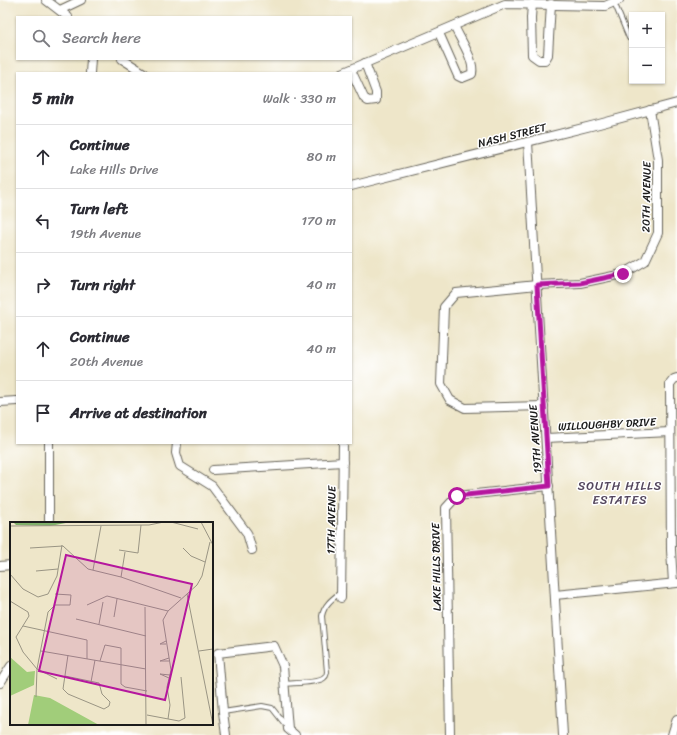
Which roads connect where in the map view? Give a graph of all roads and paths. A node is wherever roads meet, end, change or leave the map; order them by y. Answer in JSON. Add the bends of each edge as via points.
{"nodes":[{"id":1,"x":46,"y":0,"type":"edge"},
{"id":2,"x":81,"y":0,"type":"edge"},
{"id":3,"x":616,"y":1,"type":"edge"},
{"id":4,"x":605,"y":3,"type":"edge"},
{"id":5,"x":532,"y":4,"type":"junction"},
{"id":6,"x":551,"y":4,"type":"junction"},
{"id":7,"x":60,"y":10,"type":"junction"},
{"id":8,"x":67,"y":16,"type":"edge"},
{"id":9,"x":454,"y":26,"type":"junction"},
{"id":10,"x":439,"y":33,"type":"junction"},
{"id":11,"x":629,"y":38,"type":"dead end"},
{"id":12,"x":91,"y":60,"type":"edge"},
{"id":13,"x":124,"y":60,"type":"edge"},
{"id":14,"x":365,"y":63,"type":"junction"},
{"id":15,"x":351,"y":70,"type":"joint"},
{"id":16,"x":90,"y":72,"type":"edge"},
{"id":17,"x":142,"y":72,"type":"edge"},
{"id":18,"x":345,"y":72,"type":"edge"},
{"id":19,"x":352,"y":72,"type":"edge"},
{"id":20,"x":677,"y":103,"type":"edge"},
{"id":21,"x":650,"y":110,"type":"junction"},
{"id":22,"x":528,"y":142,"type":"junction"},
{"id":23,"x":352,"y":186,"type":"edge"},
{"id":24,"x":537,"y":285,"type":"junction"},
{"id":25,"x":675,"y":379,"type":"edge"},
{"id":26,"x":16,"y":401,"type":"edge"},
{"id":27,"x":0,"y":402,"type":"edge"},
{"id":28,"x":544,"y":406,"type":"junction"},
{"id":29,"x":670,"y":432,"type":"junction"},
{"id":30,"x":546,"y":438,"type":"junction"},
{"id":31,"x":50,"y":444,"type":"edge"},
{"id":32,"x":177,"y":444,"type":"edge"},
{"id":33,"x":343,"y":444,"type":"edge"},
{"id":34,"x":343,"y":462,"type":"junction"},
{"id":35,"x":213,"y":470,"type":"dead end"},
{"id":36,"x":549,"y":486,"type":"junction"},
{"id":37,"x":49,"y":522,"type":"edge"},
{"id":38,"x":252,"y":550,"type":"dead end"},
{"id":39,"x":10,"y":565,"type":"edge"},
{"id":40,"x":0,"y":566,"type":"edge"},
{"id":41,"x":675,"y":583,"type":"edge"},
{"id":42,"x":341,"y":595,"type":"joint"},
{"id":43,"x":555,"y":595,"type":"junction"},
{"id":44,"x":10,"y":668,"type":"edge"},
{"id":45,"x":0,"y":684,"type":"edge"},
{"id":46,"x":284,"y":684,"type":"junction"},
{"id":47,"x":223,"y":712,"type":"junction"},
{"id":48,"x":677,"y":719,"type":"edge"},
{"id":49,"x":288,"y":729,"type":"junction"},
{"id":50,"x":226,"y":735,"type":"edge"},
{"id":51,"x":295,"y":735,"type":"edge"},
{"id":52,"x":450,"y":735,"type":"edge"},
{"id":53,"x":563,"y":735,"type":"edge"},
{"id":54,"x":672,"y":735,"type":"edge"}],
"edges":[{"from":1,"to":7,"type":"street"},
{"from":2,"to":7,"type":"street"},
{"from":3,"to":4,"type":"street"},
{"from":3,"to":11,"type":"lane"},
{"from":4,"to":6,"type":"street"},
{"from":5,"to":6,"type":"street"},
{"from":5,"to":6,"type":"street","via":[[532,55],[539,60],[545,60],[548,55]]},
{"from":5,"to":9,"type":"street","via":[[505,4]]},
{"from":7,"to":8,"type":"street"},
{"from":9,"to":10,"type":"street"},
{"from":9,"to":10,"type":"street","via":[[473,68],[472,74],[467,77],[458,76]]},
{"from":10,"to":14,"type":"street"},
{"from":12,"to":16,"type":"street"},
{"from":13,"to":17,"type":"street"},
{"from":14,"to":15,"type":"street"},
{"from":14,"to":19,"type":"street","via":[[376,92],[376,100],[368,101],[364,98]]},
{"from":15,"to":18,"type":"street"},
{"from":20,"to":21,"type":"street","name":"NASH STREET"},
{"from":21,"to":22,"type":"street","name":"NASH STREET"},
{"from":21,"to":24,"type":"street","name":"20TH AVENUE","via":[[658,160],[658,233],[645,261],[623,274],[580,283]]},
{"from":22,"to":23,"type":"street","name":"NASH STREET"},
{"from":22,"to":24,"type":"street","name":"19TH AVENUE"},
{"from":24,"to":28,"type":"street","name":"19TH AVENUE"},
{"from":24,"to":28,"type":"street","name":"20TH AVENUE","via":[[456,293],[444,307],[441,384],[450,400],[465,408]]},
{"from":25,"to":29,"type":"street","via":[[670,384]]},
{"from":26,"to":27,"type":"street"},
{"from":28,"to":30,"type":"street","name":"19TH AVENUE"},
{"from":29,"to":30,"type":"street","name":"WILLOUGHBY DRIVE"},
{"from":29,"to":41,"type":"street","via":[[671,550]]},
{"from":30,"to":36,"type":"street","name":"19TH AVENUE"},
{"from":31,"to":37,"type":"street"},
{"from":32,"to":38,"type":"street","via":[[176,454],[180,466],[212,486],[247,533]]},
{"from":33,"to":34,"type":"street","name":"17TH AVENUE"},
{"from":34,"to":35,"type":"street"},
{"from":34,"to":42,"type":"street","name":"17TH AVENUE"},
{"from":36,"to":43,"type":"street","name":"19TH AVENUE"},
{"from":36,"to":52,"type":"street","name":"LAKE HILLS DRIVE","via":[[457,496],[446,508]]},
{"from":39,"to":40,"type":"street"},
{"from":41,"to":43,"type":"street"},
{"from":42,"to":46,"type":"lane","via":[[329,602],[322,616],[326,676],[317,680]]},
{"from":43,"to":53,"type":"street","name":"19TH AVENUE"},
{"from":44,"to":45,"type":"street"},
{"from":46,"to":47,"type":"street","via":[[283,666],[274,646],[218,653]]},
{"from":46,"to":49,"type":"street"},
{"from":47,"to":49,"type":"lane","via":[[262,706],[272,708]]},
{"from":47,"to":50,"type":"street"},
{"from":48,"to":54,"type":"street"},
{"from":49,"to":51,"type":"street"}]}
